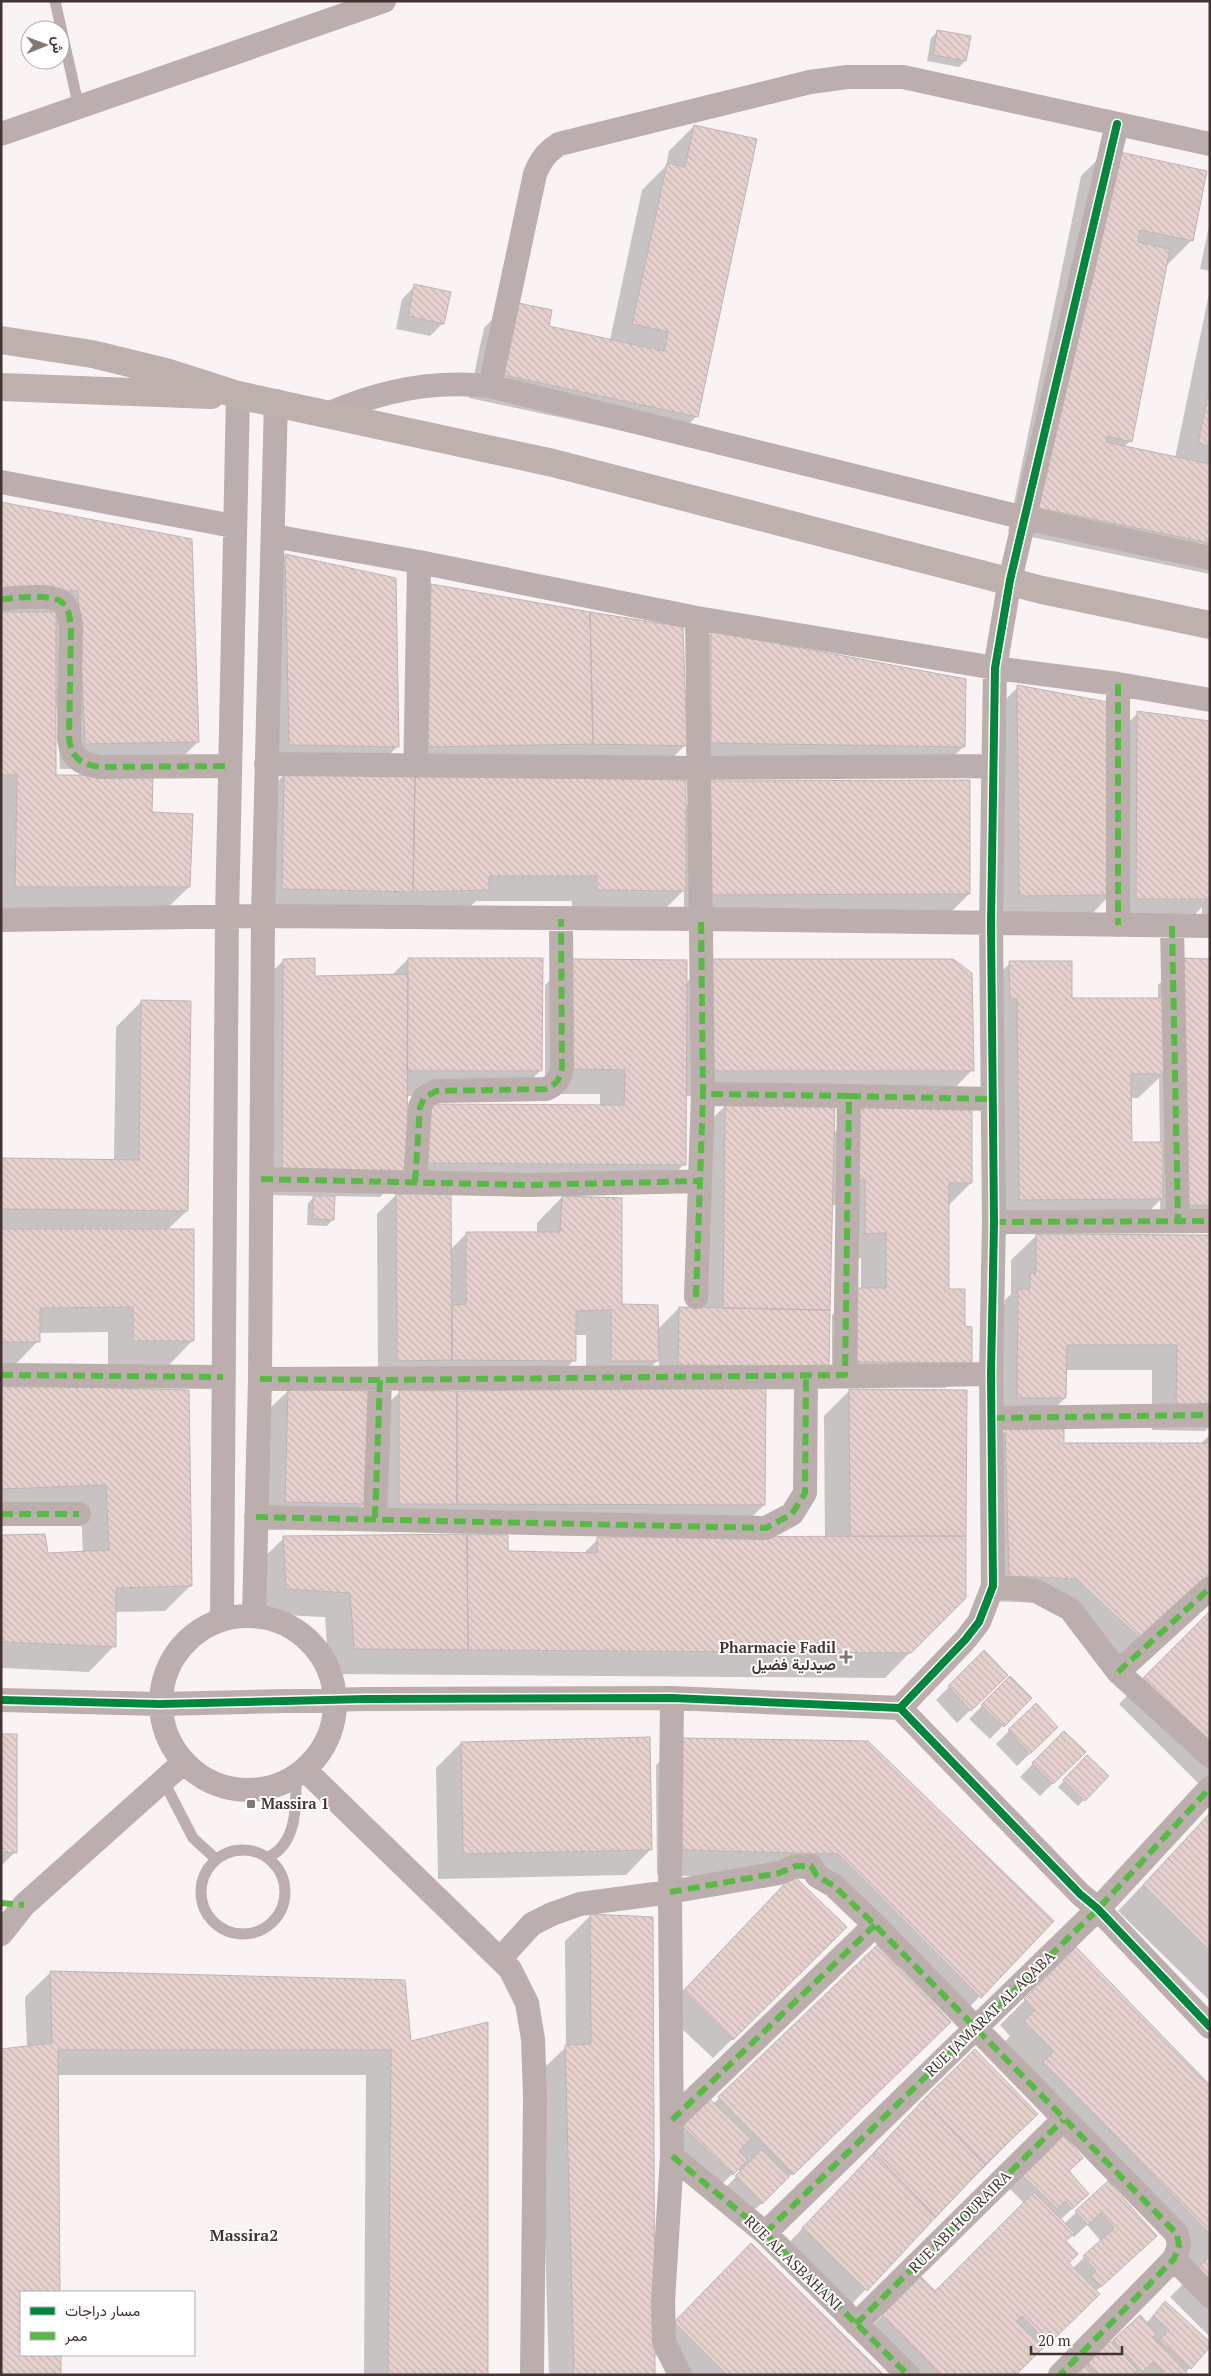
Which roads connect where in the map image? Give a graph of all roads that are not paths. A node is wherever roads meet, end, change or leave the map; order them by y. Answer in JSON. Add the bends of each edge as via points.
{"nodes":[{"id":1,"x":55,"y":1,"type":"edge"},
{"id":2,"x":384,"y":1,"type":"edge"},
{"id":3,"x":79,"y":108,"type":"junction"},
{"id":4,"x":1117,"y":124,"type":"junction"},
{"id":5,"x":1,"y":134,"type":"edge"},
{"id":6,"x":1210,"y":144,"type":"edge"},
{"id":7,"x":1,"y":340,"type":"edge"},
{"id":8,"x":490,"y":386,"type":"junction"},
{"id":9,"x":1,"y":387,"type":"edge"},
{"id":10,"x":238,"y":394,"type":"junction"},
{"id":11,"x":276,"y":401,"type":"junction"},
{"id":12,"x":330,"y":413,"type":"junction"},
{"id":13,"x":1,"y":482,"type":"edge"},
{"id":14,"x":1025,"y":518,"type":"junction"},
{"id":15,"x":234,"y":526,"type":"junction"},
{"id":16,"x":273,"y":536,"type":"junction"},
{"id":17,"x":1210,"y":558,"type":"edge"},
{"id":18,"x":419,"y":562,"type":"junction"},
{"id":19,"x":1010,"y":580,"type":"junction"},
{"id":20,"x":1,"y":599,"type":"edge"},
{"id":21,"x":697,"y":618,"type":"junction"},
{"id":22,"x":1210,"y":626,"type":"edge"},
{"id":23,"x":995,"y":668,"type":"junction"},
{"id":24,"x":1118,"y":684,"type":"junction"},
{"id":25,"x":1210,"y":700,"type":"edge"},
{"id":26,"x":266,"y":764,"type":"junction"},
{"id":27,"x":229,"y":766,"type":"junction"},
{"id":28,"x":416,"y":766,"type":"junction"},
{"id":29,"x":993,"y":766,"type":"junction"},
{"id":30,"x":698,"y":768,"type":"junction"},
{"id":31,"x":263,"y":916,"type":"junction"},
{"id":32,"x":227,"y":918,"type":"junction"},
{"id":33,"x":561,"y":919,"type":"junction"},
{"id":34,"x":701,"y":919,"type":"junction"},
{"id":35,"x":1,"y":920,"type":"edge"},
{"id":36,"x":991,"y":924,"type":"junction"},
{"id":37,"x":1118,"y":925,"type":"junction"},
{"id":38,"x":1172,"y":926,"type":"junction"},
{"id":39,"x":1210,"y":926,"type":"edge"},
{"id":40,"x":703,"y":1094,"type":"junction"},
{"id":41,"x":849,"y":1096,"type":"junction"},
{"id":42,"x":992,"y":1099,"type":"junction"},
{"id":43,"x":261,"y":1179,"type":"junction"},
{"id":44,"x":700,"y":1180,"type":"junction"},
{"id":45,"x":415,"y":1182,"type":"junction"},
{"id":46,"x":1178,"y":1221,"type":"junction"},
{"id":47,"x":1210,"y":1221,"type":"edge"},
{"id":48,"x":994,"y":1222,"type":"junction"},
{"id":49,"x":696,"y":1297,"type":"dead end"},
{"id":50,"x":991,"y":1374,"type":"junction"},
{"id":51,"x":1,"y":1375,"type":"edge"},
{"id":52,"x":845,"y":1375,"type":"junction"},
{"id":53,"x":223,"y":1377,"type":"junction"},
{"id":54,"x":806,"y":1377,"type":"junction"},
{"id":55,"x":260,"y":1379,"type":"junction"},
{"id":56,"x":380,"y":1380,"type":"junction"},
{"id":57,"x":1210,"y":1415,"type":"edge"},
{"id":58,"x":992,"y":1418,"type":"junction"},
{"id":59,"x":1,"y":1514,"type":"edge"},
{"id":60,"x":79,"y":1514,"type":"dead end"},
{"id":61,"x":256,"y":1517,"type":"junction"},
{"id":62,"x":375,"y":1518,"type":"junction"},
{"id":63,"x":993,"y":1586,"type":"junction"},
{"id":64,"x":1210,"y":1588,"type":"edge"},
{"id":65,"x":254,"y":1615,"type":"junction"},
{"id":66,"x":222,"y":1619,"type":"junction"},
{"id":67,"x":1118,"y":1672,"type":"junction"},
{"id":68,"x":672,"y":1698,"type":"junction"},
{"id":69,"x":1,"y":1700,"type":"edge"},
{"id":70,"x":336,"y":1700,"type":"junction"},
{"id":71,"x":160,"y":1704,"type":"junction"},
{"id":72,"x":900,"y":1708,"type":"junction"},
{"id":73,"x":1210,"y":1756,"type":"edge"},
{"id":74,"x":184,"y":1762,"type":"junction"},
{"id":75,"x":300,"y":1773,"type":"junction"},
{"id":76,"x":164,"y":1782,"type":"junction"},
{"id":77,"x":1210,"y":1788,"type":"edge"},
{"id":78,"x":268,"y":1857,"type":"junction"},
{"id":79,"x":216,"y":1859,"type":"junction"},
{"id":80,"x":670,"y":1892,"type":"junction"},
{"id":81,"x":13,"y":1904,"type":"edge"},
{"id":82,"x":1098,"y":1909,"type":"junction"},
{"id":83,"x":875,"y":1925,"type":"junction"},
{"id":84,"x":1,"y":1934,"type":"edge"},
{"id":85,"x":500,"y":1959,"type":"junction"},
{"id":86,"x":1210,"y":2027,"type":"edge"},
{"id":87,"x":975,"y":2028,"type":"junction"},
{"id":88,"x":672,"y":2120,"type":"junction"},
{"id":89,"x":1063,"y":2120,"type":"junction"},
{"id":90,"x":672,"y":2156,"type":"junction"},
{"id":91,"x":765,"y":2233,"type":"junction"},
{"id":92,"x":1174,"y":2259,"type":"junction"},
{"id":93,"x":1210,"y":2296,"type":"edge"},
{"id":94,"x":856,"y":2324,"type":"junction"},
{"id":95,"x":532,"y":2375,"type":"edge"},
{"id":96,"x":680,"y":2375,"type":"edge"},
{"id":97,"x":908,"y":2375,"type":"edge"},
{"id":98,"x":1060,"y":2375,"type":"edge"}],
"edges":[{"from":1,"to":3,"type":"lane"},
{"from":2,"to":3,"type":"street"},
{"from":3,"to":5,"type":"street"},
{"from":4,"to":6,"type":"street"},
{"from":4,"to":8,"type":"street","via":[[902,77],[874,75],[810,82],[559,144],[540,161],[536,174]]},
{"from":4,"to":14,"type":"street"},
{"from":7,"to":10,"type":"main road","via":[[101,357]]},
{"from":8,"to":12,"type":"street","via":[[414,386],[357,401]]},
{"from":8,"to":14,"type":"street"},
{"from":9,"to":10,"type":"main road","via":[[174,395]]},
{"from":10,"to":11,"type":"main road"},
{"from":10,"to":15,"type":"street"},
{"from":11,"to":12,"type":"main road"},
{"from":11,"to":16,"type":"street"},
{"from":12,"to":19,"type":"main road","via":[[553,463]]},
{"from":13,"to":15,"type":"street"},
{"from":14,"to":17,"type":"street"},
{"from":14,"to":19,"type":"street"},
{"from":15,"to":27,"type":"street"},
{"from":16,"to":18,"type":"street"},
{"from":16,"to":26,"type":"street"},
{"from":18,"to":21,"type":"street"},
{"from":18,"to":28,"type":"street"},
{"from":19,"to":22,"type":"main road","via":[[1042,590]]},
{"from":19,"to":23,"type":"street"},
{"from":20,"to":27,"type":"street","via":[[52,597],[62,602],[69,612],[69,740],[77,761],[100,767]]},
{"from":21,"to":23,"type":"street"},
{"from":21,"to":30,"type":"street"},
{"from":23,"to":24,"type":"street"},
{"from":23,"to":29,"type":"street"},
{"from":24,"to":25,"type":"street"},
{"from":24,"to":37,"type":"street"},
{"from":26,"to":28,"type":"street"},
{"from":26,"to":31,"type":"street"},
{"from":27,"to":32,"type":"street"},
{"from":28,"to":30,"type":"street"},
{"from":29,"to":30,"type":"street"},
{"from":29,"to":36,"type":"street"},
{"from":30,"to":34,"type":"street"},
{"from":31,"to":32,"type":"street"},
{"from":31,"to":33,"type":"street"},
{"from":31,"to":43,"type":"street"},
{"from":32,"to":35,"type":"street"},
{"from":32,"to":53,"type":"street"},
{"from":33,"to":34,"type":"street"},
{"from":33,"to":45,"type":"street","via":[[562,1067],[558,1082],[546,1089],[436,1091],[427,1096],[420,1107]]},
{"from":34,"to":36,"type":"street"},
{"from":34,"to":40,"type":"street"},
{"from":36,"to":37,"type":"street"},
{"from":36,"to":42,"type":"street"},
{"from":37,"to":38,"type":"street"},
{"from":38,"to":39,"type":"street"},
{"from":38,"to":46,"type":"street"},
{"from":40,"to":41,"type":"street"},
{"from":40,"to":44,"type":"street"},
{"from":41,"to":42,"type":"street"},
{"from":41,"to":52,"type":"street"},
{"from":42,"to":48,"type":"street"},
{"from":43,"to":45,"type":"street"},
{"from":43,"to":55,"type":"street"},
{"from":44,"to":45,"type":"street","via":[[528,1185]]},
{"from":44,"to":49,"type":"street"},
{"from":46,"to":47,"type":"street"},
{"from":46,"to":48,"type":"street"},
{"from":48,"to":50,"type":"street"},
{"from":50,"to":52,"type":"street"},
{"from":50,"to":58,"type":"street"},
{"from":51,"to":53,"type":"street"},
{"from":52,"to":54,"type":"street"},
{"from":53,"to":66,"type":"street"},
{"from":54,"to":56,"type":"street"},
{"from":54,"to":62,"type":"street","via":[[805,1493],[792,1514],[766,1528]]},
{"from":55,"to":56,"type":"street"},
{"from":55,"to":61,"type":"street"},
{"from":56,"to":62,"type":"street"},
{"from":57,"to":58,"type":"street"},
{"from":58,"to":63,"type":"street"},
{"from":59,"to":60,"type":"street"},
{"from":61,"to":62,"type":"street"},
{"from":61,"to":65,"type":"street"},
{"from":63,"to":67,"type":"street","via":[[1036,1591],[1070,1609]]},
{"from":63,"to":72,"type":"street","via":[[979,1622]]},
{"from":64,"to":67,"type":"street"},
{"from":65,"to":66,"type":"street"},
{"from":65,"to":70,"type":"street","via":[[276,1620],[313,1644],[326,1663]]},
{"from":66,"to":71,"type":"street","via":[[201,1629],[184,1643],[163,1682]]},
{"from":67,"to":73,"type":"street"},
{"from":68,"to":70,"type":"street"},
{"from":68,"to":72,"type":"street"},
{"from":68,"to":80,"type":"street"},
{"from":69,"to":71,"type":"street"},
{"from":70,"to":71,"type":"street"},
{"from":70,"to":75,"type":"street","via":[[333,1726],[323,1749]]},
{"from":71,"to":74,"type":"street","via":[[165,1730]]},
{"from":72,"to":82,"type":"street"},
{"from":74,"to":75,"type":"street","via":[[204,1779],[230,1789],[256,1790],[282,1784]]},
{"from":74,"to":76,"type":"street"},
{"from":75,"to":78,"type":"lane","via":[[296,1813],[291,1828],[274,1854]]},
{"from":75,"to":85,"type":"street"},
{"from":76,"to":79,"type":"lane","via":[[193,1838]]},
{"from":76,"to":81,"type":"street"},
{"from":77,"to":82,"type":"street","name":"RUE JAMARAT AL AQABA"},
{"from":78,"to":79,"type":"lane","via":[[250,1850],[232,1851]]},
{"from":78,"to":79,"type":"lane","via":[[284,1880],[283,1908],[265,1929],[238,1935],[213,1923],[201,1898],[207,1870]]},
{"from":80,"to":83,"type":"street","via":[[779,1873],[796,1866],[811,1866],[818,1876],[834,1886]]},
{"from":80,"to":85,"type":"street","via":[[580,1904],[552,1914],[532,1924]]},
{"from":80,"to":88,"type":"street"},
{"from":81,"to":84,"type":"street"},
{"from":82,"to":86,"type":"street"},
{"from":82,"to":87,"type":"street","name":"RUE JAMARAT AL AQABA"},
{"from":83,"to":87,"type":"street"},
{"from":83,"to":88,"type":"street"},
{"from":85,"to":95,"type":"street","via":[[510,1969],[524,1996],[534,2039]]},
{"from":87,"to":89,"type":"street"},
{"from":87,"to":91,"type":"street","name":"RUE JAMARAT AL AQABA"},
{"from":88,"to":90,"type":"street"},
{"from":89,"to":92,"type":"street","via":[[1177,2234],[1179,2246]]},
{"from":89,"to":94,"type":"street","name":"RUE ABI HOURAIRA"},
{"from":90,"to":91,"type":"street","name":"RUE AL ASBAHANI"},
{"from":90,"to":96,"type":"street","via":[[663,2302],[664,2342]]},
{"from":91,"to":94,"type":"street","name":"RUE AL ASBAHANI"},
{"from":92,"to":93,"type":"street"},
{"from":92,"to":98,"type":"street"},
{"from":94,"to":97,"type":"street","name":"RUE AL ASBAHANI"}]}
